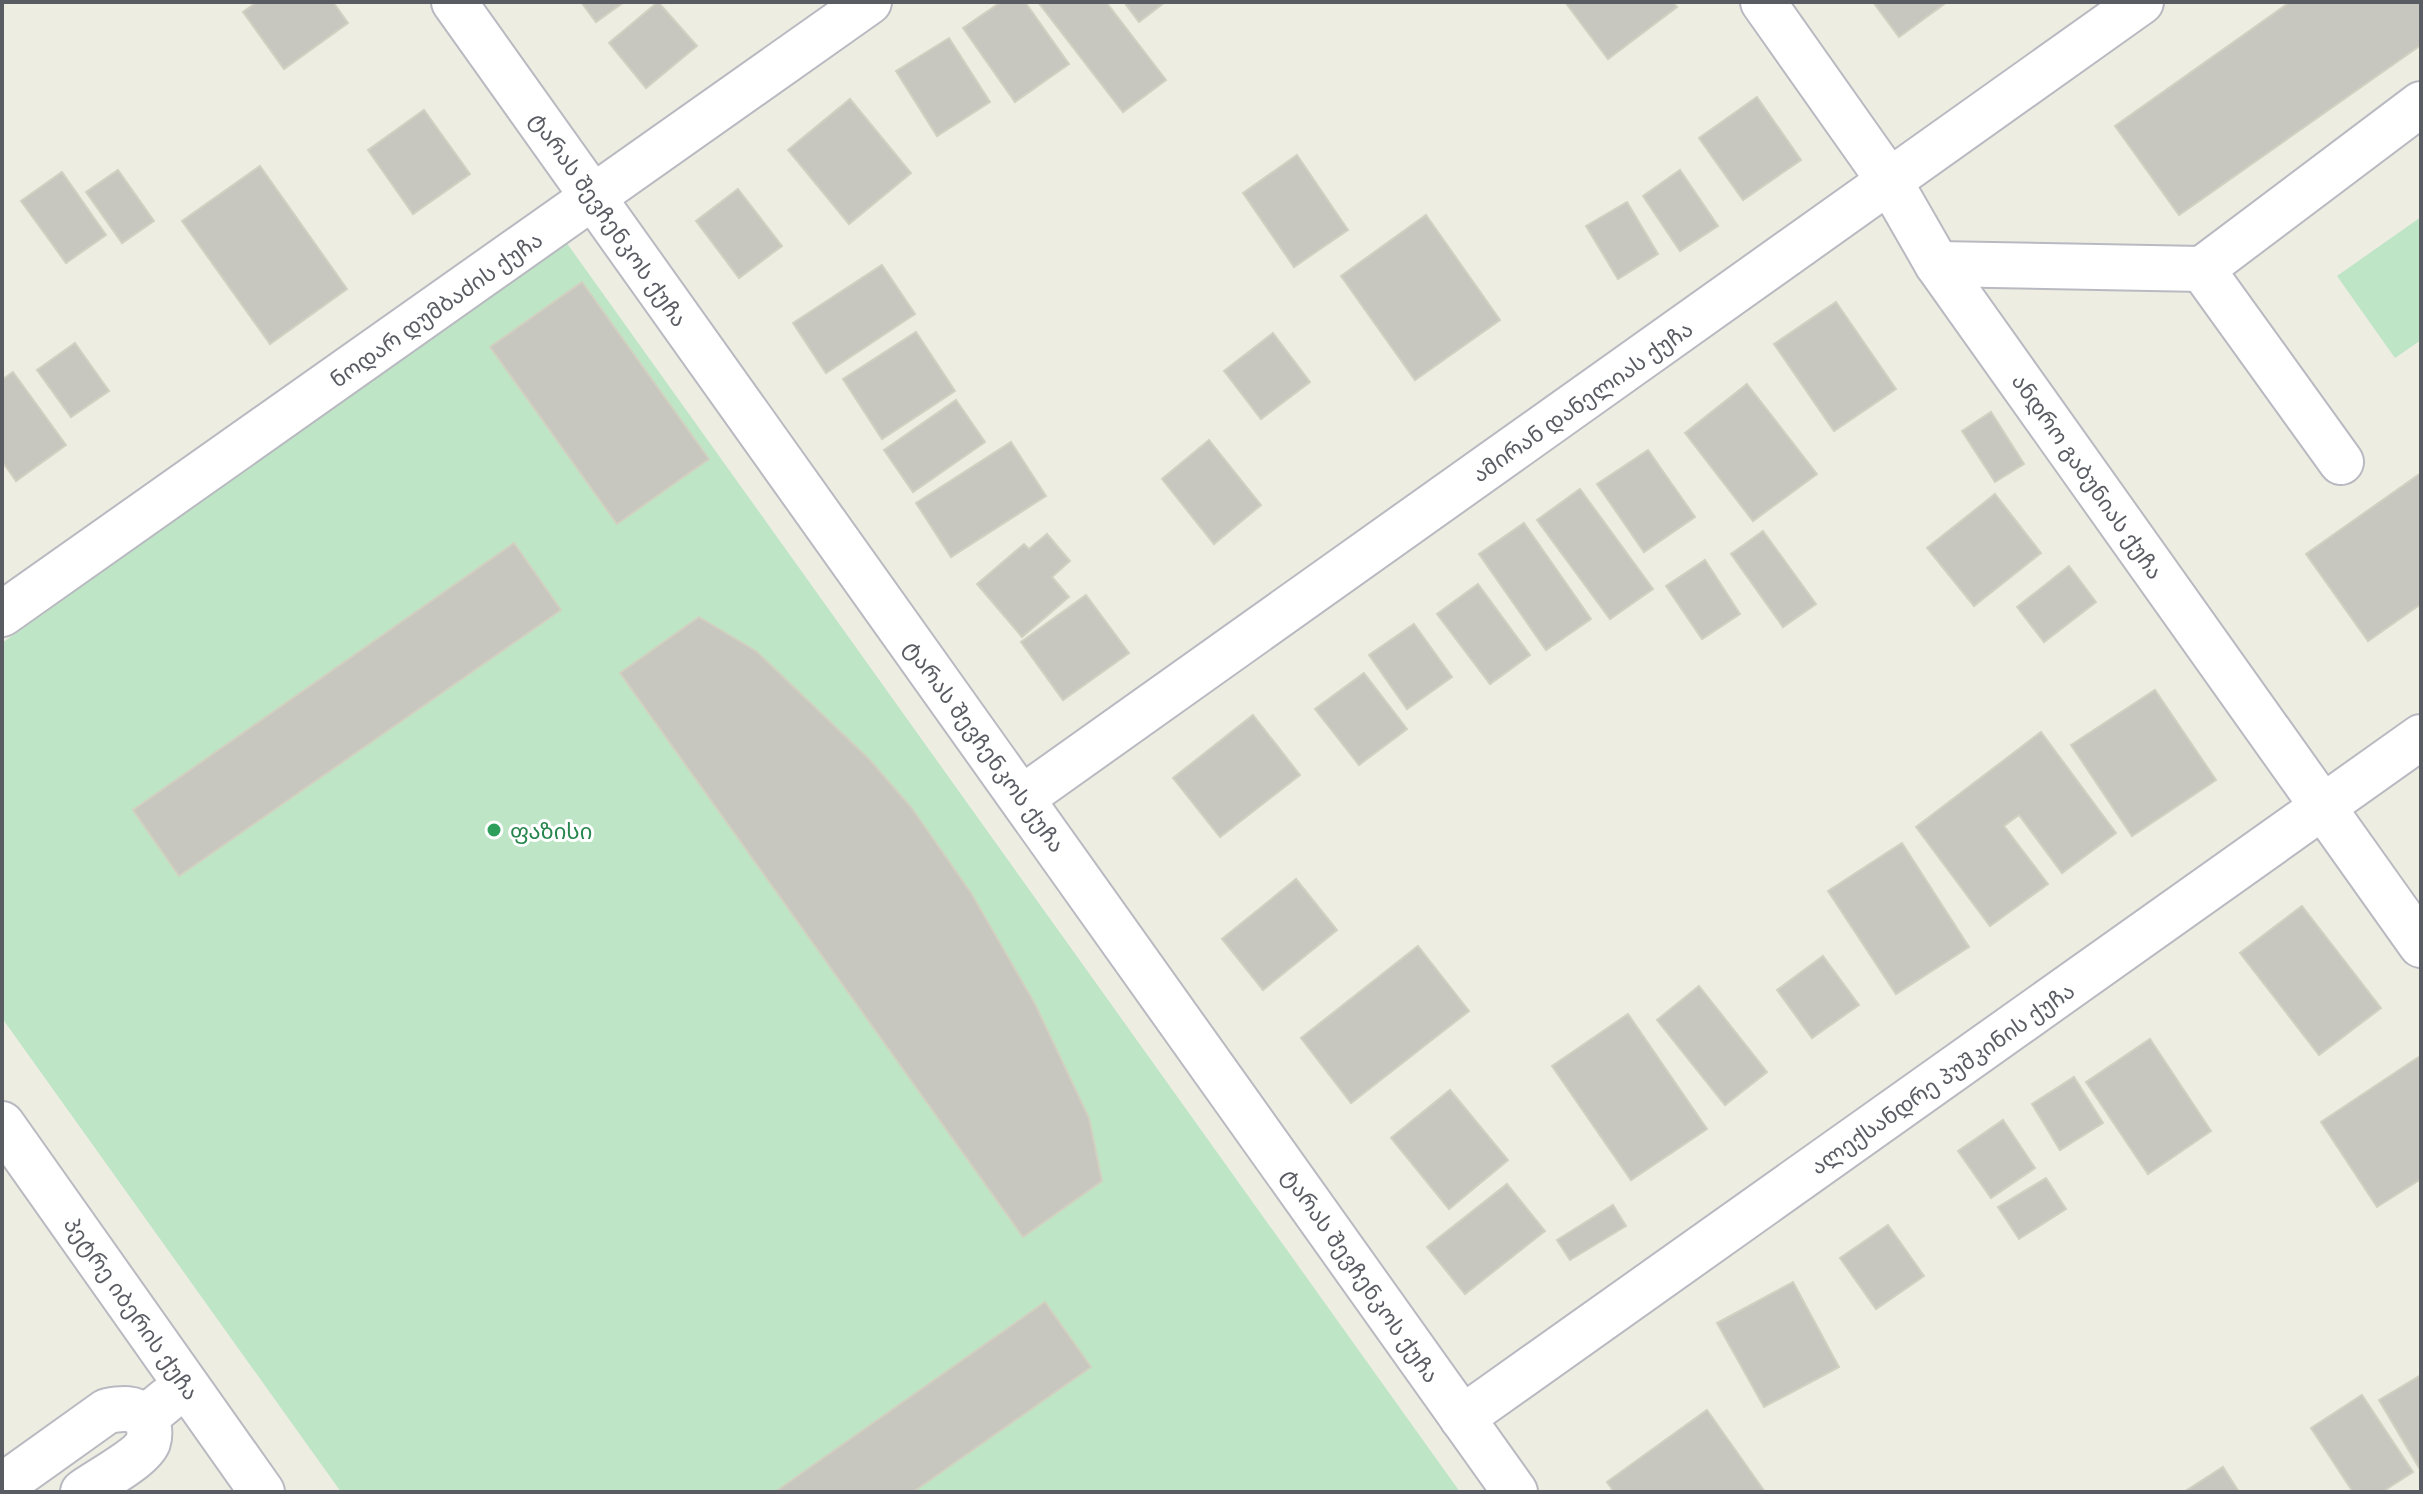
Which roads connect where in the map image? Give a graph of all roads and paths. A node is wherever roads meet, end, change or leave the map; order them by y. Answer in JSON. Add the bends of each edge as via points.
{"nodes":[{"id":1,"x":454,"y":2,"type":"edge"},
{"id":2,"x":869,"y":2,"type":"edge"},
{"id":3,"x":1763,"y":2,"type":"edge"},
{"id":4,"x":2141,"y":2,"type":"edge"},
{"id":5,"x":2421,"y":104,"type":"edge"},
{"id":6,"x":1890,"y":182,"type":"junction"},
{"id":7,"x":593,"y":198,"type":"junction"},
{"id":8,"x":1937,"y":264,"type":"junction"},
{"id":9,"x":2202,"y":269,"type":"junction"},
{"id":10,"x":2341,"y":462,"type":"dead end"},
{"id":11,"x":2,"y":614,"type":"edge"},
{"id":12,"x":2421,"y":737,"type":"edge"},
{"id":13,"x":1022,"y":798,"type":"junction"},
{"id":14,"x":2324,"y":807,"type":"junction"},
{"id":15,"x":2421,"y":945,"type":"edge"},
{"id":16,"x":2,"y":1124,"type":"edge"},
{"id":17,"x":186,"y":1386,"type":"junction"},
{"id":18,"x":146,"y":1417,"type":"junction"},
{"id":19,"x":1462,"y":1418,"type":"junction"},
{"id":20,"x":2,"y":1486,"type":"edge"},
{"id":21,"x":83,"y":1492,"type":"edge"},
{"id":22,"x":262,"y":1492,"type":"edge"},
{"id":23,"x":1515,"y":1492,"type":"edge"}],
"edges":[{"from":1,"to":7,"type":"street","name":"ტარას შევჩენკოს ქუჩა"},
{"from":2,"to":7,"type":"street","name":"ნოდარ დუმბაძის ქუჩა"},
{"from":3,"to":6,"type":"street","name":"ანდრო გაბუნიას ქუჩა"},
{"from":4,"to":6,"type":"street","name":"ამირან დანელიას ქუჩა"},
{"from":5,"to":9,"type":"street"},
{"from":6,"to":8,"type":"street","name":"ანდრო გაბუნიას ქუჩა"},
{"from":6,"to":13,"type":"street","name":"ამირან დანელიას ქუჩა"},
{"from":7,"to":11,"type":"street","name":"ნოდარ დუმბაძის ქუჩა"},
{"from":7,"to":13,"type":"street","name":"ტარას შევჩენკოს ქუჩა"},
{"from":8,"to":9,"type":"street"},
{"from":8,"to":14,"type":"street","name":"ანდრო გაბუნიას ქუჩა"},
{"from":9,"to":10,"type":"street"},
{"from":12,"to":14,"type":"street","name":"ალექსანდრე პუშკინის ქუჩა"},
{"from":13,"to":19,"type":"street","name":"ტარას შევჩენკოს ქუჩა"},
{"from":14,"to":15,"type":"street","name":"ანდრო გაბუნიას ქუჩა"},
{"from":14,"to":19,"type":"street","name":"ალექსანდრე პუშკინის ქუჩა"},
{"from":16,"to":17,"type":"street","name":"პეტრე იბერის ქუჩა"},
{"from":17,"to":18,"type":"street"},
{"from":17,"to":22,"type":"street","name":"პეტრე იბერის ქუჩა"},
{"from":18,"to":20,"type":"street","via":[[136,1409],[107,1411]]},
{"from":18,"to":21,"type":"street","via":[[148,1442],[140,1452]]},
{"from":19,"to":23,"type":"street","name":"ტარას შევჩენკოს ქუჩა"}]}
